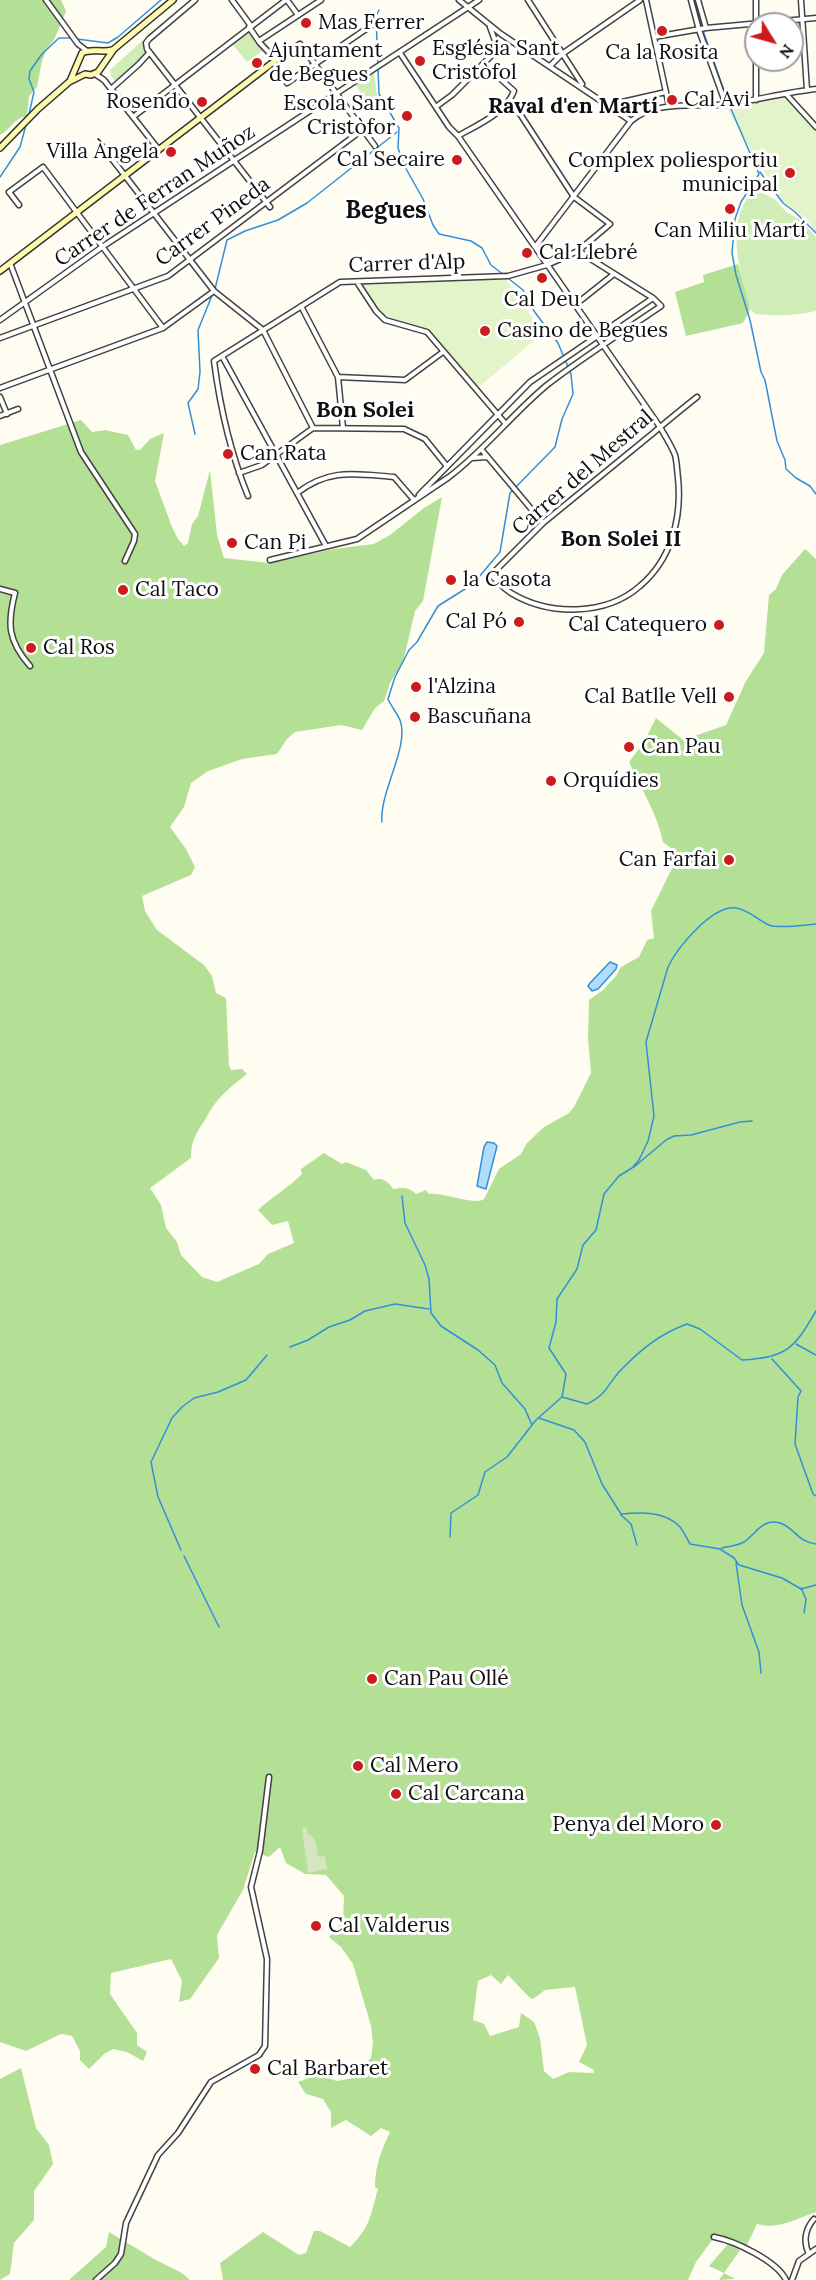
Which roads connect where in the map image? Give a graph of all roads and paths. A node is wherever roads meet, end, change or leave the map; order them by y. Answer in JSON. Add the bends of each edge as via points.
{"nodes":[{"id":1,"x":46,"y":0,"type":"edge"},
{"id":2,"x":172,"y":0,"type":"edge"},
{"id":3,"x":195,"y":0,"type":"edge"},
{"id":4,"x":231,"y":0,"type":"edge"},
{"id":5,"x":286,"y":0,"type":"edge"},
{"id":6,"x":321,"y":0,"type":"edge"},
{"id":7,"x":459,"y":0,"type":"edge"},
{"id":8,"x":479,"y":0,"type":"edge"},
{"id":9,"x":528,"y":0,"type":"edge"},
{"id":10,"x":640,"y":0,"type":"edge"},
{"id":11,"x":646,"y":0,"type":"edge"},
{"id":12,"x":691,"y":0,"type":"edge"},
{"id":13,"x":698,"y":0,"type":"edge"},
{"id":14,"x":468,"y":7,"type":"junction"},
{"id":15,"x":298,"y":15,"type":"junction"},
{"id":16,"x":744,"y":24,"type":"edge"},
{"id":17,"x":372,"y":25,"type":"dead end"},
{"id":18,"x":490,"y":26,"type":"junction"},
{"id":19,"x":250,"y":27,"type":"junction"},
{"id":20,"x":706,"y":28,"type":"junction"},
{"id":21,"x":699,"y":30,"type":"junction"},
{"id":22,"x":654,"y":37,"type":"junction"},
{"id":23,"x":259,"y":41,"type":"junction"},
{"id":24,"x":76,"y":42,"type":"junction"},
{"id":25,"x":804,"y":47,"type":"edge"},
{"id":26,"x":114,"y":49,"type":"junction"},
{"id":27,"x":87,"y":51,"type":"junction"},
{"id":28,"x":95,"y":52,"type":"junction"},
{"id":29,"x":400,"y":52,"type":"junction"},
{"id":30,"x":149,"y":53,"type":"junction"},
{"id":31,"x":562,"y":54,"type":"junction"},
{"id":32,"x":80,"y":56,"type":"junction"},
{"id":33,"x":276,"y":60,"type":"junction"},
{"id":34,"x":314,"y":63,"type":"junction"},
{"id":35,"x":77,"y":65,"type":"junction"},
{"id":36,"x":101,"y":66,"type":"junction"},
{"id":37,"x":550,"y":66,"type":"junction"},
{"id":38,"x":756,"y":72,"type":"edge"},
{"id":39,"x":494,"y":73,"type":"dead end"},
{"id":40,"x":85,"y":74,"type":"junction"},
{"id":41,"x":95,"y":74,"type":"junction"},
{"id":42,"x":104,"y":80,"type":"junction"},
{"id":43,"x":69,"y":82,"type":"junction"},
{"id":44,"x":287,"y":83,"type":"dead end"},
{"id":45,"x":174,"y":85,"type":"junction"},
{"id":46,"x":584,"y":87,"type":"junction"},
{"id":47,"x":111,"y":89,"type":"junction"},
{"id":48,"x":816,"y":89,"type":"edge"},
{"id":49,"x":807,"y":90,"type":"junction"},
{"id":50,"x":666,"y":92,"type":"junction"},
{"id":51,"x":336,"y":93,"type":"junction"},
{"id":52,"x":786,"y":94,"type":"junction"},
{"id":53,"x":511,"y":100,"type":"junction"},
{"id":54,"x":756,"y":100,"type":"junction"},
{"id":55,"x":726,"y":105,"type":"junction"},
{"id":56,"x":437,"y":106,"type":"junction"},
{"id":57,"x":608,"y":106,"type":"junction"},
{"id":58,"x":669,"y":106,"type":"junction"},
{"id":59,"x":133,"y":117,"type":"junction"},
{"id":60,"x":201,"y":118,"type":"junction"},
{"id":61,"x":630,"y":121,"type":"junction"},
{"id":62,"x":816,"y":127,"type":"edge"},
{"id":63,"x":362,"y":130,"type":"junction"},
{"id":64,"x":458,"y":136,"type":"junction"},
{"id":65,"x":102,"y":146,"type":"dead end"},
{"id":66,"x":375,"y":146,"type":"dead end"},
{"id":67,"x":0,"y":148,"type":"edge"},
{"id":68,"x":159,"y":150,"type":"junction"},
{"id":69,"x":234,"y":160,"type":"junction"},
{"id":70,"x":125,"y":176,"type":"junction"},
{"id":71,"x":574,"y":197,"type":"junction"},
{"id":72,"x":268,"y":204,"type":"junction"},
{"id":73,"x":20,"y":206,"type":"dead end"},
{"id":74,"x":77,"y":212,"type":"junction"},
{"id":75,"x":154,"y":212,"type":"junction"},
{"id":76,"x":102,"y":247,"type":"junction"},
{"id":77,"x":535,"y":248,"type":"junction"},
{"id":78,"x":578,"y":251,"type":"junction"},
{"id":79,"x":190,"y":259,"type":"junction"},
{"id":80,"x":10,"y":263,"type":"junction"},
{"id":81,"x":547,"y":265,"type":"junction"},
{"id":82,"x":0,"y":271,"type":"edge"},
{"id":83,"x":614,"y":274,"type":"junction"},
{"id":84,"x":357,"y":282,"type":"junction"},
{"id":85,"x":133,"y":288,"type":"junction"},
{"id":86,"x":214,"y":290,"type":"junction"},
{"id":87,"x":653,"y":298,"type":"junction"},
{"id":88,"x":25,"y":302,"type":"junction"},
{"id":89,"x":575,"y":305,"type":"junction"},
{"id":90,"x":301,"y":306,"type":"junction"},
{"id":91,"x":0,"y":320,"type":"edge"},
{"id":92,"x":34,"y":326,"type":"junction"},
{"id":93,"x":163,"y":328,"type":"junction"},
{"id":94,"x":263,"y":330,"type":"junction"},
{"id":95,"x":596,"y":336,"type":"junction"},
{"id":96,"x":0,"y":338,"type":"edge"},
{"id":97,"x":603,"y":345,"type":"junction"},
{"id":98,"x":443,"y":352,"type":"junction"},
{"id":99,"x":222,"y":356,"type":"junction"},
{"id":100,"x":50,"y":370,"type":"junction"},
{"id":101,"x":338,"y":377,"type":"junction"},
{"id":102,"x":0,"y":388,"type":"edge"},
{"id":103,"x":0,"y":397,"type":"edge"},
{"id":104,"x":697,"y":397,"type":"dead end"},
{"id":105,"x":18,"y":409,"type":"dead end"},
{"id":106,"x":7,"y":414,"type":"junction"},
{"id":107,"x":496,"y":415,"type":"junction"},
{"id":108,"x":0,"y":417,"type":"edge"},
{"id":109,"x":505,"y":423,"type":"junction"},
{"id":110,"x":660,"y":427,"type":"junction"},
{"id":111,"x":313,"y":428,"type":"junction"},
{"id":112,"x":343,"y":428,"type":"junction"},
{"id":113,"x":481,"y":449,"type":"junction"},
{"id":114,"x":277,"y":453,"type":"junction"},
{"id":115,"x":488,"y":457,"type":"junction"},
{"id":116,"x":472,"y":458,"type":"junction"},
{"id":117,"x":446,"y":465,"type":"junction"},
{"id":118,"x":239,"y":473,"type":"junction"},
{"id":119,"x":297,"y":493,"type":"junction"},
{"id":120,"x":248,"y":496,"type":"dead end"},
{"id":121,"x":414,"y":500,"type":"junction"},
{"id":122,"x":543,"y":523,"type":"junction"},
{"id":123,"x":326,"y":546,"type":"junction"},
{"id":124,"x":270,"y":560,"type":"dead end"},
{"id":125,"x":124,"y":561,"type":"dead end"},
{"id":126,"x":0,"y":590,"type":"edge"},
{"id":127,"x":30,"y":666,"type":"dead end"},
{"id":128,"x":269,"y":1777,"type":"dead end"},
{"id":129,"x":814,"y":2219,"type":"dead end"},
{"id":130,"x":714,"y":2237,"type":"dead end"},
{"id":131,"x":816,"y":2249,"type":"edge"},
{"id":132,"x":809,"y":2254,"type":"junction"},
{"id":133,"x":96,"y":2280,"type":"edge"},
{"id":134,"x":786,"y":2280,"type":"edge"},
{"id":135,"x":792,"y":2280,"type":"edge"}],
"edges":[{"from":1,"to":24,"type":"street"},
{"from":2,"to":26,"type":"street"},
{"from":3,"to":30,"type":"street","via":[[149,39]]},
{"from":4,"to":19,"type":"street"},
{"from":5,"to":15,"type":"street"},
{"from":5,"to":19,"type":"street"},
{"from":6,"to":15,"type":"street"},
{"from":7,"to":14,"type":"street"},
{"from":8,"to":14,"type":"street","name":"Carrer de Ferran Muñoz"},
{"from":9,"to":31,"type":"street"},
{"from":10,"to":31,"type":"street"},
{"from":11,"to":22,"type":"street"},
{"from":12,"to":21,"type":"street"},
{"from":13,"to":20,"type":"street"},
{"from":14,"to":18,"type":"street"},
{"from":14,"to":29,"type":"street","name":"Carrer de Ferran Muñoz"},
{"from":15,"to":23,"type":"street"},
{"from":16,"to":20,"type":"street"},
{"from":17,"to":34,"type":"street"},
{"from":18,"to":37,"type":"street"},
{"from":18,"to":56,"type":"street","via":[[498,49]]},
{"from":19,"to":23,"type":"street"},
{"from":19,"to":45,"type":"street"},
{"from":20,"to":21,"type":"street"},
{"from":21,"to":22,"type":"street"},
{"from":21,"to":55,"type":"street"},
{"from":22,"to":50,"type":"street"},
{"from":23,"to":33,"type":"street"},
{"from":24,"to":27,"type":"street"},
{"from":24,"to":32,"type":"street"},
{"from":25,"to":49,"type":"street"},
{"from":26,"to":28,"type":"street"},
{"from":26,"to":36,"type":"street"},
{"from":27,"to":28,"type":"street"},
{"from":27,"to":32,"type":"street"},
{"from":28,"to":36,"type":"street","via":[[100,56]]},
{"from":29,"to":51,"type":"street","name":"Carrer de Ferran Muñoz"},
{"from":29,"to":56,"type":"street"},
{"from":30,"to":45,"type":"street"},
{"from":30,"to":47,"type":"street"},
{"from":31,"to":37,"type":"street"},
{"from":31,"to":46,"type":"street"},
{"from":32,"to":35,"type":"street"},
{"from":33,"to":34,"type":"street","via":[[300,44]]},
{"from":33,"to":60,"type":"street"},
{"from":34,"to":44,"type":"street"},
{"from":34,"to":51,"type":"street"},
{"from":35,"to":40,"type":"street"},
{"from":35,"to":43,"type":"street"},
{"from":36,"to":41,"type":"street"},
{"from":36,"to":42,"type":"street"},
{"from":37,"to":46,"type":"street"},
{"from":38,"to":54,"type":"street"},
{"from":39,"to":53,"type":"street","via":[[514,91]]},
{"from":40,"to":41,"type":"street"},
{"from":40,"to":43,"type":"street"},
{"from":41,"to":42,"type":"street"},
{"from":42,"to":47,"type":"street"},
{"from":43,"to":67,"type":"street"},
{"from":45,"to":59,"type":"street"},
{"from":45,"to":60,"type":"street"},
{"from":46,"to":57,"type":"street"},
{"from":47,"to":59,"type":"street"},
{"from":48,"to":49,"type":"street"},
{"from":49,"to":52,"type":"street"},
{"from":50,"to":57,"type":"street"},
{"from":50,"to":58,"type":"street"},
{"from":51,"to":63,"type":"street"},
{"from":51,"to":69,"type":"street","name":"Carrer de Ferran Muñoz"},
{"from":52,"to":54,"type":"street"},
{"from":52,"to":62,"type":"street"},
{"from":53,"to":64,"type":"street"},
{"from":53,"to":71,"type":"street"},
{"from":54,"to":55,"type":"street"},
{"from":55,"to":58,"type":"street"},
{"from":56,"to":64,"type":"street"},
{"from":57,"to":61,"type":"street"},
{"from":58,"to":61,"type":"street","via":[[640,113]]},
{"from":59,"to":68,"type":"street"},
{"from":60,"to":68,"type":"street"},
{"from":60,"to":69,"type":"street"},
{"from":61,"to":71,"type":"street"},
{"from":63,"to":66,"type":"street"},
{"from":63,"to":72,"type":"street","name":"Carrer Pineda"},
{"from":64,"to":77,"type":"street"},
{"from":65,"to":70,"type":"street"},
{"from":68,"to":70,"type":"street"},
{"from":69,"to":72,"type":"street"},
{"from":69,"to":75,"type":"street","name":"Carrer de Ferran Muñoz"},
{"from":70,"to":74,"type":"street"},
{"from":70,"to":75,"type":"street"},
{"from":71,"to":77,"type":"street"},
{"from":71,"to":78,"type":"street","name":"Carrer d'Alp","via":[[610,224]]},
{"from":72,"to":79,"type":"street","name":"Carrer Pineda"},
{"from":73,"to":74,"type":"street","via":[[9,192],[43,167]]},
{"from":74,"to":76,"type":"street"},
{"from":74,"to":80,"type":"street"},
{"from":75,"to":76,"type":"street","name":"Carrer de Ferran Muñoz"},
{"from":75,"to":79,"type":"street"},
{"from":76,"to":85,"type":"street"},
{"from":76,"to":88,"type":"street","name":"Carrer de Ferran Muñoz"},
{"from":77,"to":81,"type":"street"},
{"from":78,"to":81,"type":"street","name":"Carrer d'Alp"},
{"from":78,"to":83,"type":"street"},
{"from":79,"to":85,"type":"street","name":"Carrer Pineda","via":[[168,276]]},
{"from":79,"to":86,"type":"street"},
{"from":80,"to":82,"type":"street"},
{"from":80,"to":88,"type":"street"},
{"from":81,"to":84,"type":"street","name":"Carrer d'Alp","via":[[502,276]]},
{"from":81,"to":89,"type":"street"},
{"from":83,"to":87,"type":"street"},
{"from":83,"to":89,"type":"street"},
{"from":84,"to":90,"type":"street","name":"Carrer d'Alp","via":[[340,282]]},
{"from":84,"to":98,"type":"street","via":[[385,320],[427,332]]},
{"from":85,"to":92,"type":"street","name":"Carrer Pineda"},
{"from":85,"to":93,"type":"street"},
{"from":86,"to":93,"type":"street"},
{"from":86,"to":94,"type":"street"},
{"from":87,"to":95,"type":"street"},
{"from":87,"to":97,"type":"street","via":[[660,306]]},
{"from":88,"to":91,"type":"street","name":"Carrer de Ferran Muñoz"},
{"from":88,"to":92,"type":"street"},
{"from":89,"to":95,"type":"street"},
{"from":90,"to":94,"type":"street","name":"Carrer d'Alp"},
{"from":90,"to":101,"type":"street"},
{"from":92,"to":96,"type":"street","name":"Carrer Pineda"},
{"from":92,"to":100,"type":"street"},
{"from":93,"to":100,"type":"street"},
{"from":94,"to":99,"type":"street","name":"Carrer d'Alp"},
{"from":94,"to":111,"type":"street"},
{"from":95,"to":97,"type":"street"},
{"from":95,"to":107,"type":"street","via":[[530,382]]},
{"from":97,"to":109,"type":"street","via":[[547,385]]},
{"from":97,"to":110,"type":"street"},
{"from":98,"to":101,"type":"street","via":[[405,380]]},
{"from":98,"to":107,"type":"street"},
{"from":99,"to":114,"type":"street"},
{"from":99,"to":118,"type":"street","name":"Carrer d'Alp","via":[[214,361],[219,405]]},
{"from":100,"to":102,"type":"street"},
{"from":100,"to":125,"type":"street","via":[[81,452],[135,534]]},
{"from":101,"to":112,"type":"street"},
{"from":103,"to":106,"type":"street"},
{"from":104,"to":110,"type":"street","name":"Carrer del Mestral"},
{"from":105,"to":106,"type":"street"},
{"from":106,"to":108,"type":"street"},
{"from":107,"to":109,"type":"street"},
{"from":107,"to":117,"type":"street"},
{"from":109,"to":113,"type":"street"},
{"from":110,"to":122,"type":"street","name":"Carrer del Mestral"},
{"from":110,"to":122,"type":"street","name":"Carrer del Mestral","via":[[675,457],[680,494],[677,519],[672,543],[640,586],[602,606],[563,610],[511,593],[491,575]]},
{"from":111,"to":112,"type":"street"},
{"from":111,"to":114,"type":"street"},
{"from":112,"to":117,"type":"street","via":[[414,432],[425,439]]},
{"from":113,"to":115,"type":"street"},
{"from":113,"to":116,"type":"street"},
{"from":114,"to":118,"type":"street","via":[[262,465]]},
{"from":114,"to":119,"type":"street"},
{"from":115,"to":116,"type":"street"},
{"from":115,"to":122,"type":"street"},
{"from":116,"to":121,"type":"street"},
{"from":117,"to":121,"type":"street"},
{"from":118,"to":120,"type":"street"},
{"from":119,"to":121,"type":"street","via":[[329,475],[368,475],[394,477]]},
{"from":119,"to":123,"type":"street"},
{"from":121,"to":123,"type":"street","via":[[357,539]]},
{"from":123,"to":124,"type":"street"},
{"from":126,"to":127,"type":"street","via":[[15,593],[9,629]]},
{"from":128,"to":133,"type":"street","via":[[260,1851],[251,1887],[267,1954],[263,2052],[214,2079],[202,2095],[154,2161],[126,2223],[120,2258]]},
{"from":129,"to":132,"type":"street","via":[[805,2241]]},
{"from":130,"to":134,"type":"street","via":[[769,2262],[780,2269]]},
{"from":131,"to":132,"type":"street"},
{"from":132,"to":135,"type":"street","via":[[799,2261]]}]}
